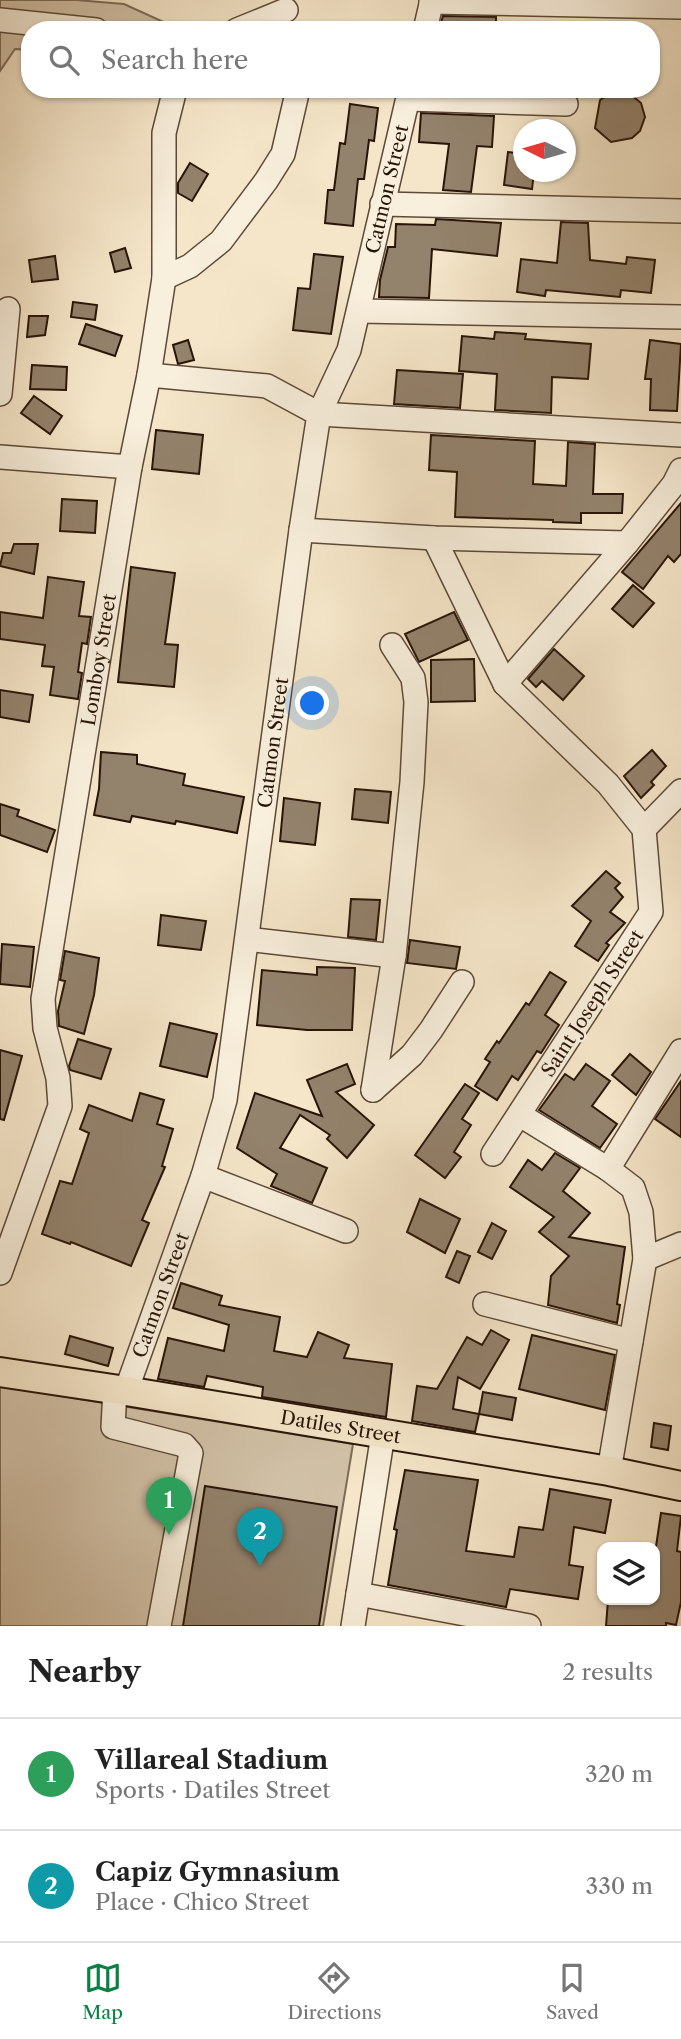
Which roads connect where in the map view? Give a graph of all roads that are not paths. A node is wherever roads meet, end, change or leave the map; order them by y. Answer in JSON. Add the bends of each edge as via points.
{"nodes":[{"id":1,"x":432,"y":1,"type":"edge"},
{"id":2,"x":681,"y":7,"type":"edge"},
{"id":3,"x":288,"y":13,"type":"edge"},
{"id":4,"x":0,"y":20,"type":"edge"},
{"id":5,"x":264,"y":21,"type":"edge"},
{"id":6,"x":427,"y":21,"type":"edge"},
{"id":7,"x":21,"y":22,"type":"edge"},
{"id":8,"x":173,"y":98,"type":"edge"},
{"id":9,"x":296,"y":98,"type":"edge"},
{"id":10,"x":408,"y":98,"type":"edge"},
{"id":11,"x":472,"y":98,"type":"edge"},
{"id":12,"x":566,"y":104,"type":"dead end"},
{"id":13,"x":382,"y":204,"type":"junction"},
{"id":14,"x":681,"y":211,"type":"edge"},
{"id":15,"x":164,"y":278,"type":"junction"},
{"id":16,"x":8,"y":309,"type":"dead end"},
{"id":17,"x":359,"y":311,"type":"junction"},
{"id":18,"x":681,"y":317,"type":"edge"},
{"id":19,"x":149,"y":375,"type":"junction"},
{"id":20,"x":0,"y":394,"type":"edge"},
{"id":21,"x":318,"y":414,"type":"junction"},
{"id":22,"x":681,"y":435,"type":"edge"},
{"id":23,"x":0,"y":457,"type":"edge"},
{"id":24,"x":130,"y":467,"type":"junction"},
{"id":25,"x":681,"y":470,"type":"edge"},
{"id":26,"x":301,"y":530,"type":"junction"},
{"id":27,"x":434,"y":538,"type":"junction"},
{"id":28,"x":627,"y":543,"type":"junction"},
{"id":29,"x":392,"y":645,"type":"dead end"},
{"id":30,"x":505,"y":684,"type":"junction"},
{"id":31,"x":681,"y":792,"type":"edge"},
{"id":32,"x":644,"y":829,"type":"junction"},
{"id":33,"x":247,"y":939,"type":"junction"},
{"id":34,"x":394,"y":956,"type":"junction"},
{"id":35,"x":462,"y":982,"type":"dead end"},
{"id":36,"x":681,"y":1051,"type":"edge"},
{"id":37,"x":520,"y":1115,"type":"junction"},
{"id":38,"x":493,"y":1153,"type":"dead end"},
{"id":39,"x":608,"y":1169,"type":"junction"},
{"id":40,"x":203,"y":1176,"type":"junction"},
{"id":41,"x":346,"y":1231,"type":"dead end"},
{"id":42,"x":681,"y":1244,"type":"edge"},
{"id":43,"x":645,"y":1259,"type":"junction"},
{"id":44,"x":0,"y":1273,"type":"edge"},
{"id":45,"x":485,"y":1304,"type":"dead end"},
{"id":46,"x":631,"y":1341,"type":"junction"},
{"id":47,"x":0,"y":1372,"type":"edge"},
{"id":48,"x":121,"y":1390,"type":"junction"},
{"id":49,"x":383,"y":1434,"type":"junction"},
{"id":50,"x":609,"y":1471,"type":"junction"},
{"id":51,"x":681,"y":1486,"type":"edge"},
{"id":52,"x":358,"y":1594,"type":"junction"},
{"id":53,"x":159,"y":1626,"type":"edge"},
{"id":54,"x":353,"y":1626,"type":"edge"},
{"id":55,"x":528,"y":1626,"type":"edge"}],
"edges":[{"from":1,"to":2,"type":"street"},
{"from":1,"to":6,"type":"street"},
{"from":3,"to":5,"type":"street"},
{"from":4,"to":7,"type":"street"},
{"from":8,"to":15,"type":"street","name":"Lomboy Street","via":[[164,133]]},
{"from":9,"to":15,"type":"street","via":[[283,154],[266,181],[221,241],[190,267]]},
{"from":10,"to":13,"type":"street","name":"Catmon Street"},
{"from":11,"to":12,"type":"street"},
{"from":13,"to":14,"type":"street"},
{"from":13,"to":17,"type":"street","name":"Catmon Street"},
{"from":15,"to":19,"type":"street","name":"Lomboy Street"},
{"from":16,"to":20,"type":"street"},
{"from":17,"to":18,"type":"street"},
{"from":17,"to":21,"type":"street","name":"Catmon Street","via":[[349,350]]},
{"from":19,"to":21,"type":"street","via":[[267,386]]},
{"from":19,"to":24,"type":"street","name":"Lomboy Street"},
{"from":21,"to":22,"type":"street"},
{"from":21,"to":26,"type":"street","name":"Catmon Street"},
{"from":23,"to":24,"type":"street"},
{"from":24,"to":44,"type":"street","name":"Lomboy Street","via":[[43,999],[60,1106]]},
{"from":25,"to":28,"type":"street"},
{"from":26,"to":27,"type":"street"},
{"from":26,"to":33,"type":"street","name":"Catmon Street"},
{"from":27,"to":28,"type":"street"},
{"from":27,"to":30,"type":"street"},
{"from":28,"to":30,"type":"street"},
{"from":29,"to":34,"type":"street","via":[[413,678],[416,702]]},
{"from":30,"to":32,"type":"street","via":[[608,784]]},
{"from":31,"to":32,"type":"street"},
{"from":32,"to":37,"type":"street","name":"Saint Joseph Street","via":[[651,912]]},
{"from":33,"to":34,"type":"street"},
{"from":33,"to":40,"type":"street","name":"Catmon Street","via":[[225,1100]]},
{"from":34,"to":35,"type":"street","via":[[373,1090],[412,1055]]},
{"from":36,"to":39,"type":"street"},
{"from":37,"to":38,"type":"street","name":"Saint Joseph Street"},
{"from":37,"to":39,"type":"street"},
{"from":39,"to":43,"type":"street","via":[[633,1188],[641,1212]]},
{"from":40,"to":41,"type":"street"},
{"from":40,"to":48,"type":"street","name":"Catmon Street"},
{"from":42,"to":43,"type":"street"},
{"from":43,"to":46,"type":"street"},
{"from":45,"to":46,"type":"street"},
{"from":46,"to":50,"type":"street"},
{"from":47,"to":48,"type":"main road","name":"Datiles Street"},
{"from":48,"to":49,"type":"main road","name":"Datiles Street"},
{"from":48,"to":53,"type":"street","name":"Catmon Street","via":[[113,1427],[184,1445],[191,1453]]},
{"from":49,"to":50,"type":"main road","name":"Datiles Street"},
{"from":49,"to":52,"type":"street"},
{"from":50,"to":51,"type":"main road","name":"Datiles Street"},
{"from":52,"to":54,"type":"street"},
{"from":52,"to":55,"type":"street"}]}
